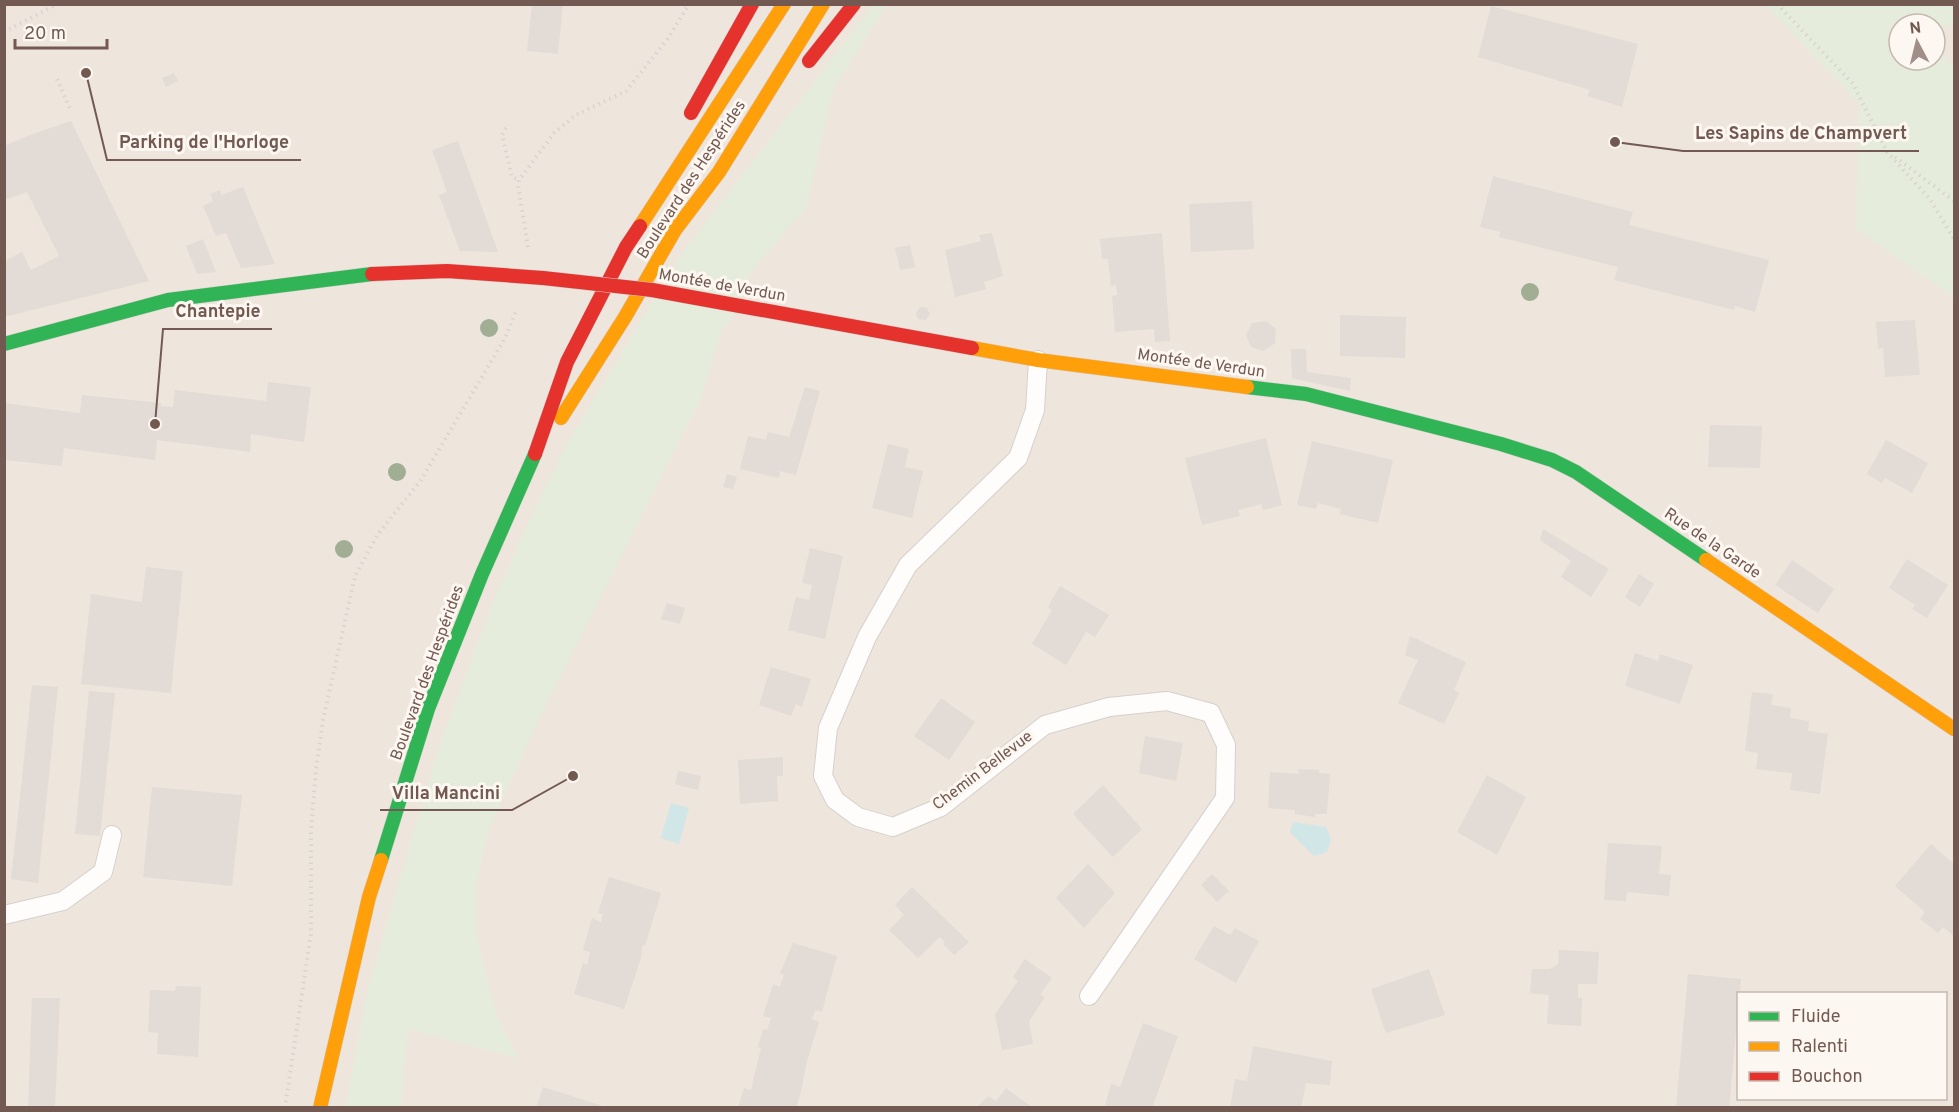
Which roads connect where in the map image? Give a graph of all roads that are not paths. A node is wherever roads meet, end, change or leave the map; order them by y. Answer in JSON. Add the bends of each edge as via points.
{"nodes":[{"id":1,"x":752,"y":4,"type":"edge"},
{"id":2,"x":784,"y":4,"type":"edge"},
{"id":3,"x":824,"y":4,"type":"edge"},
{"id":4,"x":854,"y":4,"type":"edge"},
{"id":5,"x":683,"y":129,"type":"dead end"},
{"id":6,"x":672,"y":150,"type":"dead end"},
{"id":7,"x":719,"y":172,"type":"junction"},
{"id":8,"x":626,"y":247,"type":"junction"},
{"id":9,"x":4,"y":344,"type":"edge"},
{"id":10,"x":1038,"y":360,"type":"junction"},
{"id":11,"x":1431,"y":427,"type":"joint"},
{"id":12,"x":531,"y":466,"type":"junction"},
{"id":13,"x":1954,"y":729,"type":"edge"},
{"id":14,"x":112,"y":835,"type":"dead end"},
{"id":15,"x":4,"y":915,"type":"edge"},
{"id":16,"x":1089,"y":996,"type":"dead end"},
{"id":17,"x":320,"y":1107,"type":"edge"}],
"edges":[{"from":1,"to":5,"type":"main road"},
{"from":2,"to":8,"type":"main road","name":"Boulevard des Hespérides"},
{"from":3,"to":7,"type":"main road","name":"Boulevard des Hespérides"},
{"from":4,"to":7,"type":"main road"},
{"from":6,"to":8,"type":"main road"},
{"from":7,"to":12,"type":"main road","name":"Boulevard des Hespérides","via":[[675,230]]},
{"from":8,"to":12,"type":"main road","name":"Boulevard des Hespérides","via":[[567,362]]},
{"from":9,"to":10,"type":"main road","name":"Montée de Verdun","bridge":true,"via":[[168,300],[356,275],[447,271],[652,290]]},
{"from":10,"to":11,"type":"main road","name":"Montée de Verdun","via":[[1306,394]]},
{"from":10,"to":16,"type":"lane","name":"Chemin Bellevue","via":[[1035,410],[1018,458],[908,565],[867,637],[828,728],[823,777],[835,800],[858,817],[893,827],[941,807],[1045,725],[1109,707],[1167,701],[1211,713],[1226,745],[1225,798]]},
{"from":11,"to":13,"type":"main road","name":"Rue de la Garde","via":[[1501,444],[1576,472]]},
{"from":12,"to":17,"type":"main road","name":"Boulevard des Hespérides","via":[[482,574],[425,720],[369,897]]},
{"from":14,"to":15,"type":"lane","via":[[103,872],[63,901]]}]}
